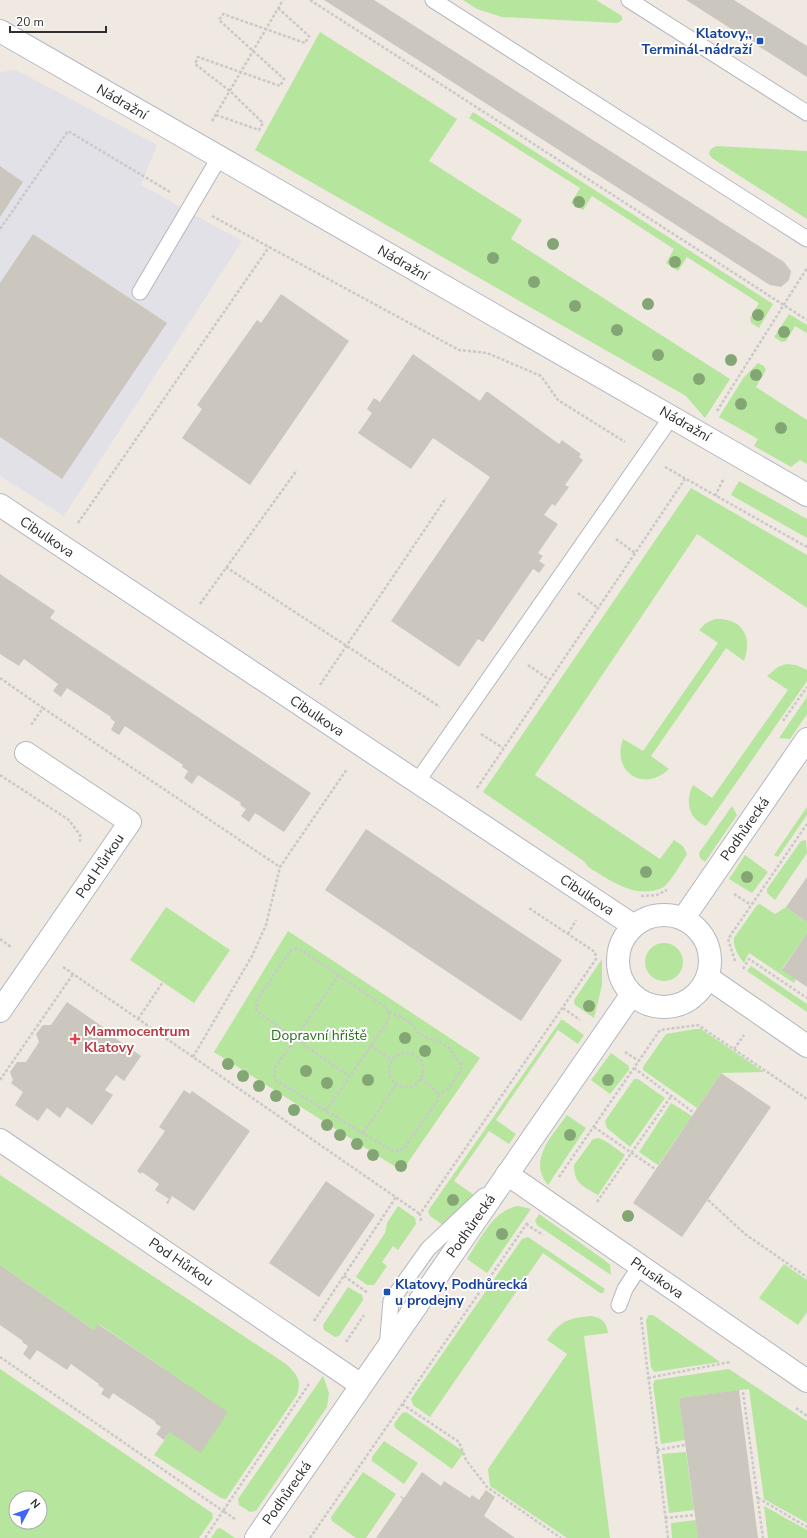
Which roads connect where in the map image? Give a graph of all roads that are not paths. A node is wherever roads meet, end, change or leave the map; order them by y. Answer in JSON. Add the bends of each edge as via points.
{"nodes":[{"id":1,"x":433,"y":0,"type":"edge"},
{"id":2,"x":629,"y":0,"type":"edge"},
{"id":3,"x":0,"y":31,"type":"edge"},
{"id":4,"x":807,"y":113,"type":"edge"},
{"id":5,"x":219,"y":158,"type":"junction"},
{"id":6,"x":807,"y":239,"type":"edge"},
{"id":7,"x":140,"y":292,"type":"dead end"},
{"id":8,"x":672,"y":416,"type":"junction"},
{"id":9,"x":807,"y":495,"type":"edge"},
{"id":10,"x":0,"y":505,"type":"edge"},
{"id":11,"x":807,"y":739,"type":"edge"},
{"id":12,"x":26,"y":753,"type":"road end"},
{"id":13,"x":417,"y":782,"type":"junction"},
{"id":14,"x":683,"y":919,"type":"junction"},
{"id":15,"x":634,"y":926,"type":"junction"},
{"id":16,"x":707,"y":977,"type":"junction"},
{"id":17,"x":632,"y":994,"type":"junction"},
{"id":18,"x":0,"y":1011,"type":"edge"},
{"id":19,"x":807,"y":1046,"type":"edge"},
{"id":20,"x":0,"y":1140,"type":"edge"},
{"id":21,"x":507,"y":1174,"type":"junction"},
{"id":22,"x":640,"y":1266,"type":"junction"},
{"id":23,"x":619,"y":1305,"type":"dead end"},
{"id":24,"x":807,"y":1381,"type":"edge"},
{"id":25,"x":361,"y":1385,"type":"junction"},
{"id":26,"x":256,"y":1538,"type":"edge"}],
"edges":[{"from":1,"to":6,"type":"lane"},
{"from":2,"to":4,"type":"lane"},
{"from":3,"to":5,"type":"street","name":"Nádražní"},
{"from":5,"to":7,"type":"lane"},
{"from":5,"to":8,"type":"street","name":"Nádražní"},
{"from":8,"to":9,"type":"street","name":"Nádražní"},
{"from":8,"to":13,"type":"lane"},
{"from":10,"to":13,"type":"street","name":"Cibulkova"},
{"from":11,"to":14,"type":"street","name":"Podhůrecká"},
{"from":12,"to":18,"type":"street","name":"Pod Hůrkou","via":[[130,822]]},
{"from":13,"to":15,"type":"street","name":"Cibulkova"},
{"from":14,"to":15,"type":"street","via":[[663,915],[652,917]]},
{"from":14,"to":16,"type":"street","via":[[706,943],[710,966]]},
{"from":15,"to":17,"type":"street","via":[[622,943],[618,964],[620,976]]},
{"from":16,"to":17,"type":"street","via":[[692,998],[667,1007],[642,1002]]},
{"from":16,"to":19,"type":"street"},
{"from":17,"to":21,"type":"street","name":"Podhůrecká"},
{"from":20,"to":25,"type":"street","name":"Pod Hůrkou"},
{"from":21,"to":22,"type":"street","name":"Prusíkova"},
{"from":21,"to":25,"type":"street","name":"Podhůrecká"},
{"from":22,"to":23,"type":"lane","via":[[625,1289]]},
{"from":22,"to":24,"type":"street","name":"Prusíkova"},
{"from":25,"to":26,"type":"street","name":"Podhůrecká"}]}
